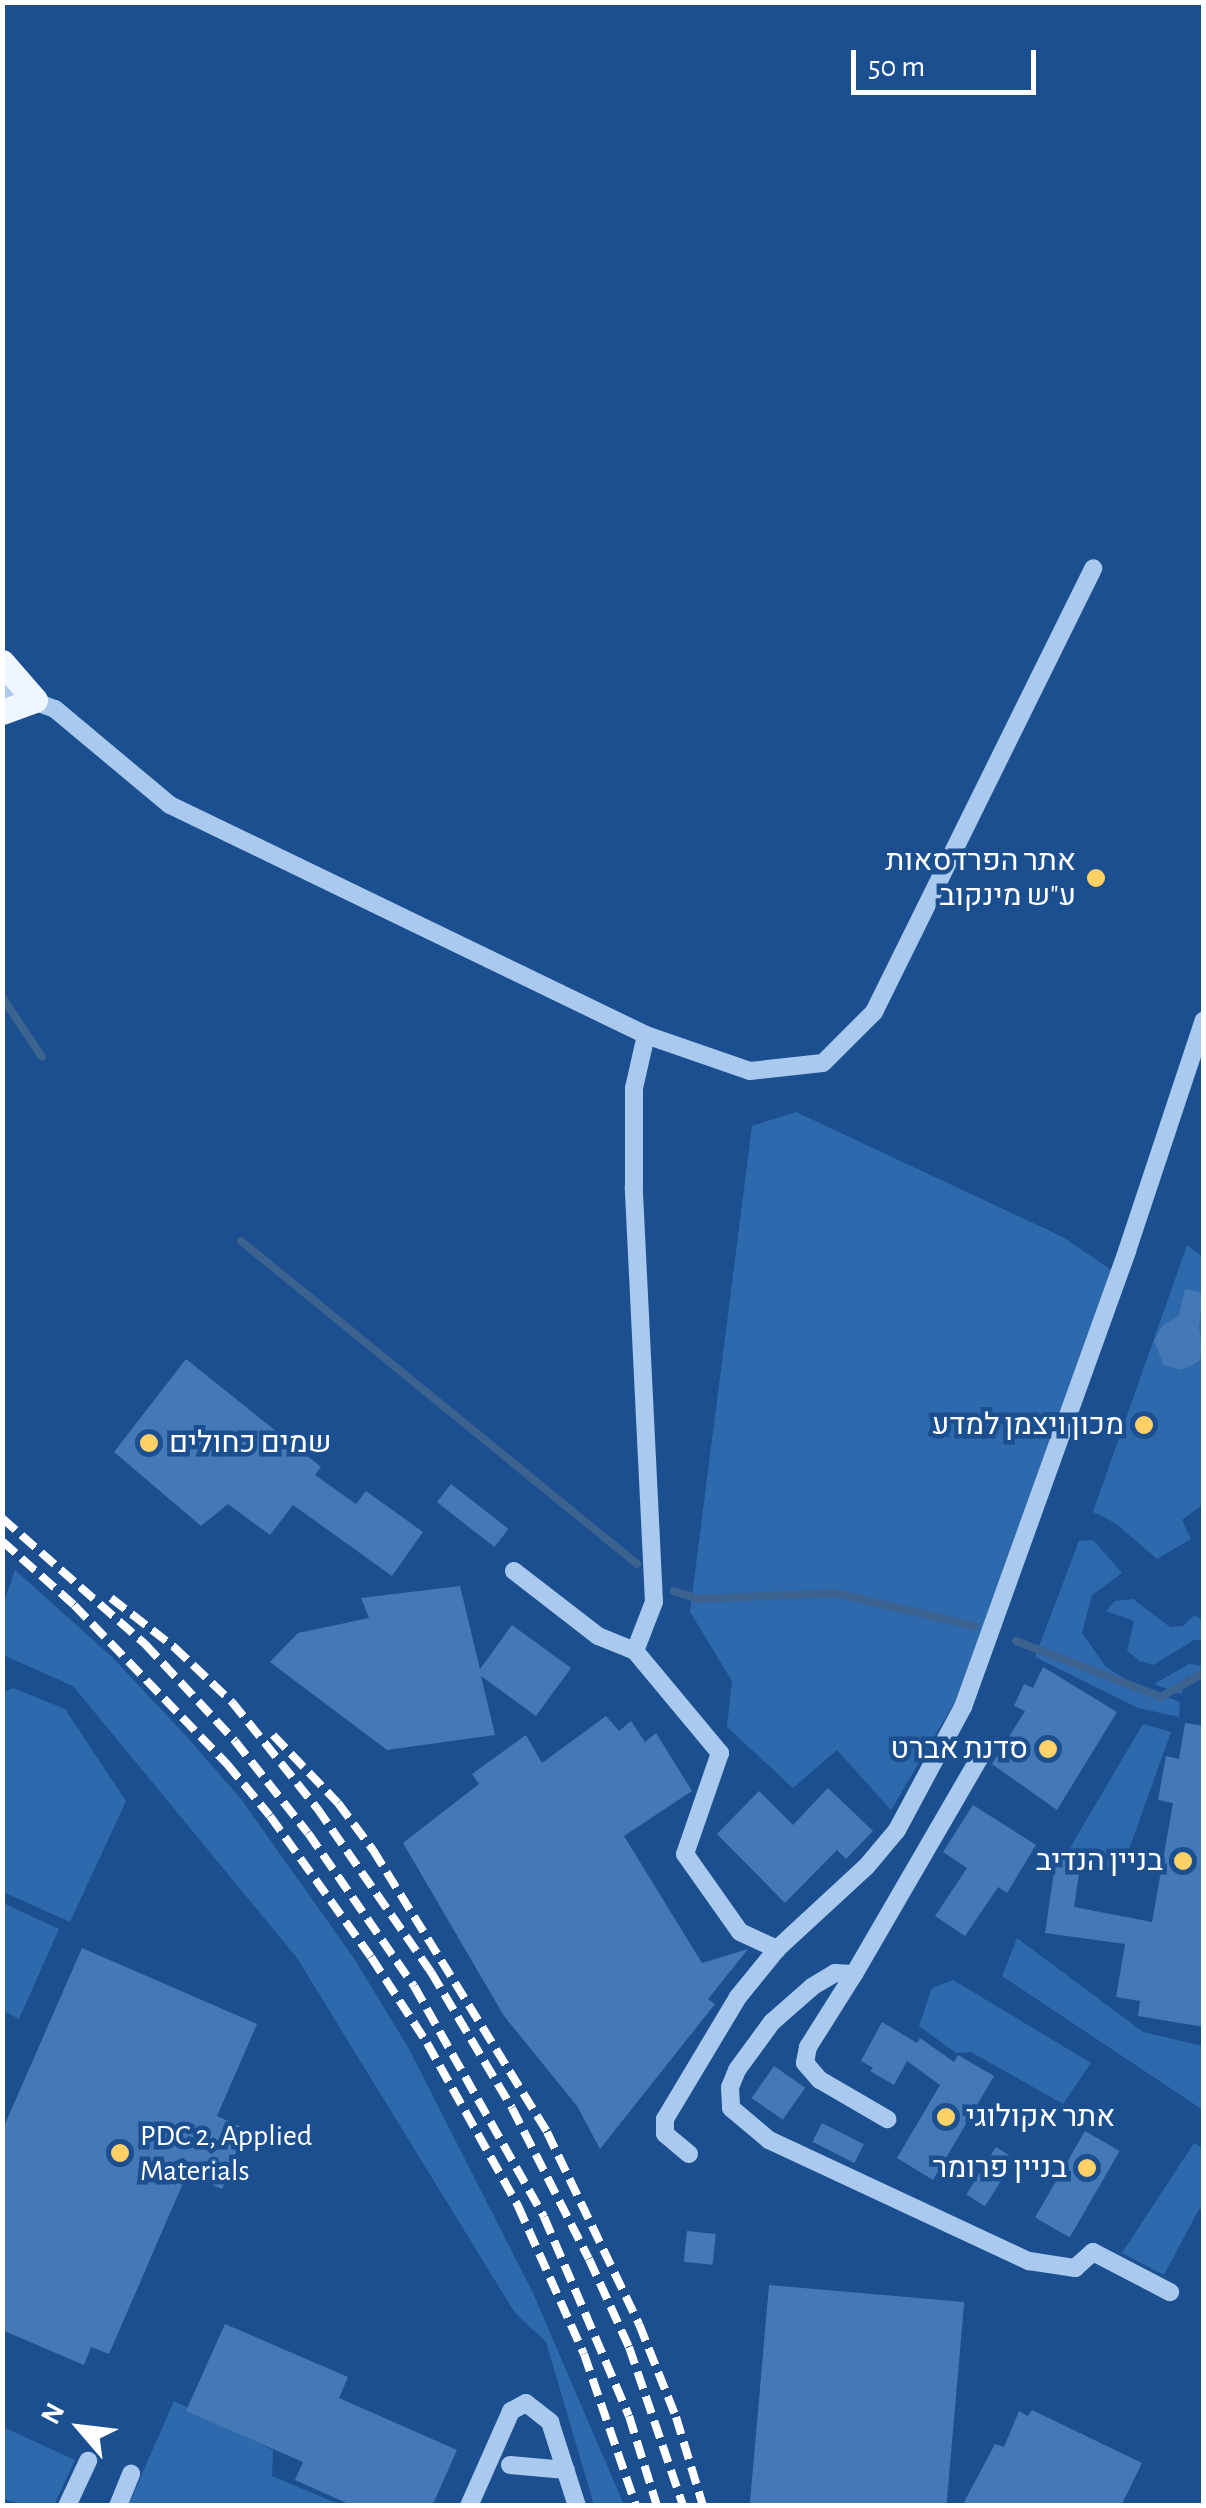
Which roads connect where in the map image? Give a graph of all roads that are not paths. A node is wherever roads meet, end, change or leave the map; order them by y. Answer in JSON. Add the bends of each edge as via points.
{"nodes":[{"id":1,"x":1093,"y":568,"type":"dead end"},
{"id":2,"x":2,"y":662,"type":"edge"},
{"id":3,"x":2,"y":690,"type":"edge"},
{"id":4,"x":35,"y":700,"type":"junction"},
{"id":5,"x":2,"y":712,"type":"edge"},
{"id":6,"x":1204,"y":1020,"type":"edge"},
{"id":7,"x":646,"y":1036,"type":"junction"},
{"id":8,"x":514,"y":1571,"type":"dead end"},
{"id":9,"x":635,"y":1651,"type":"junction"},
{"id":10,"x":984,"y":1750,"type":"dead end"},
{"id":11,"x":777,"y":1950,"type":"junction"},
{"id":12,"x":854,"y":1974,"type":"junction"},
{"id":13,"x":887,"y":2119,"type":"dead end"},
{"id":14,"x":689,"y":2154,"type":"dead end"},
{"id":15,"x":1170,"y":2292,"type":"dead end"},
{"id":16,"x":88,"y":2460,"type":"dead end"},
{"id":17,"x":510,"y":2465,"type":"dead end"},
{"id":18,"x":566,"y":2470,"type":"junction"},
{"id":19,"x":130,"y":2473,"type":"dead end"},
{"id":20,"x":68,"y":2506,"type":"edge"},
{"id":21,"x":118,"y":2506,"type":"edge"},
{"id":22,"x":470,"y":2506,"type":"edge"},
{"id":23,"x":577,"y":2506,"type":"edge"}],
"edges":[{"from":1,"to":7,"type":"street","via":[[874,1012],[823,1063],[750,1071]]},
{"from":2,"to":4,"type":"main road"},
{"from":3,"to":4,"type":"street"},
{"from":4,"to":5,"type":"main road"},
{"from":4,"to":7,"type":"street","via":[[55,709],[170,804]]},
{"from":6,"to":11,"type":"street","via":[[963,1707],[897,1830]]},
{"from":7,"to":9,"type":"street","via":[[634,1088],[634,1186],[654,1602]]},
{"from":8,"to":9,"type":"street","via":[[598,1636]]},
{"from":9,"to":11,"type":"street","via":[[720,1753],[684,1854],[740,1932]]},
{"from":10,"to":12,"type":"street"},
{"from":11,"to":14,"type":"street","via":[[738,1996],[665,2119],[666,2134]]},
{"from":12,"to":13,"type":"street","via":[[808,2047],[806,2063],[820,2080]]},
{"from":12,"to":15,"type":"street","via":[[835,1973],[812,1986],[753,2046],[730,2088],[739,2119],[769,2140],[1029,2261],[1075,2268],[1094,2252]]},
{"from":16,"to":20,"type":"street"},
{"from":17,"to":18,"type":"street"},
{"from":18,"to":22,"type":"street","via":[[546,2415],[520,2404],[511,2411]]},
{"from":18,"to":23,"type":"street"},
{"from":19,"to":21,"type":"street"}]}
